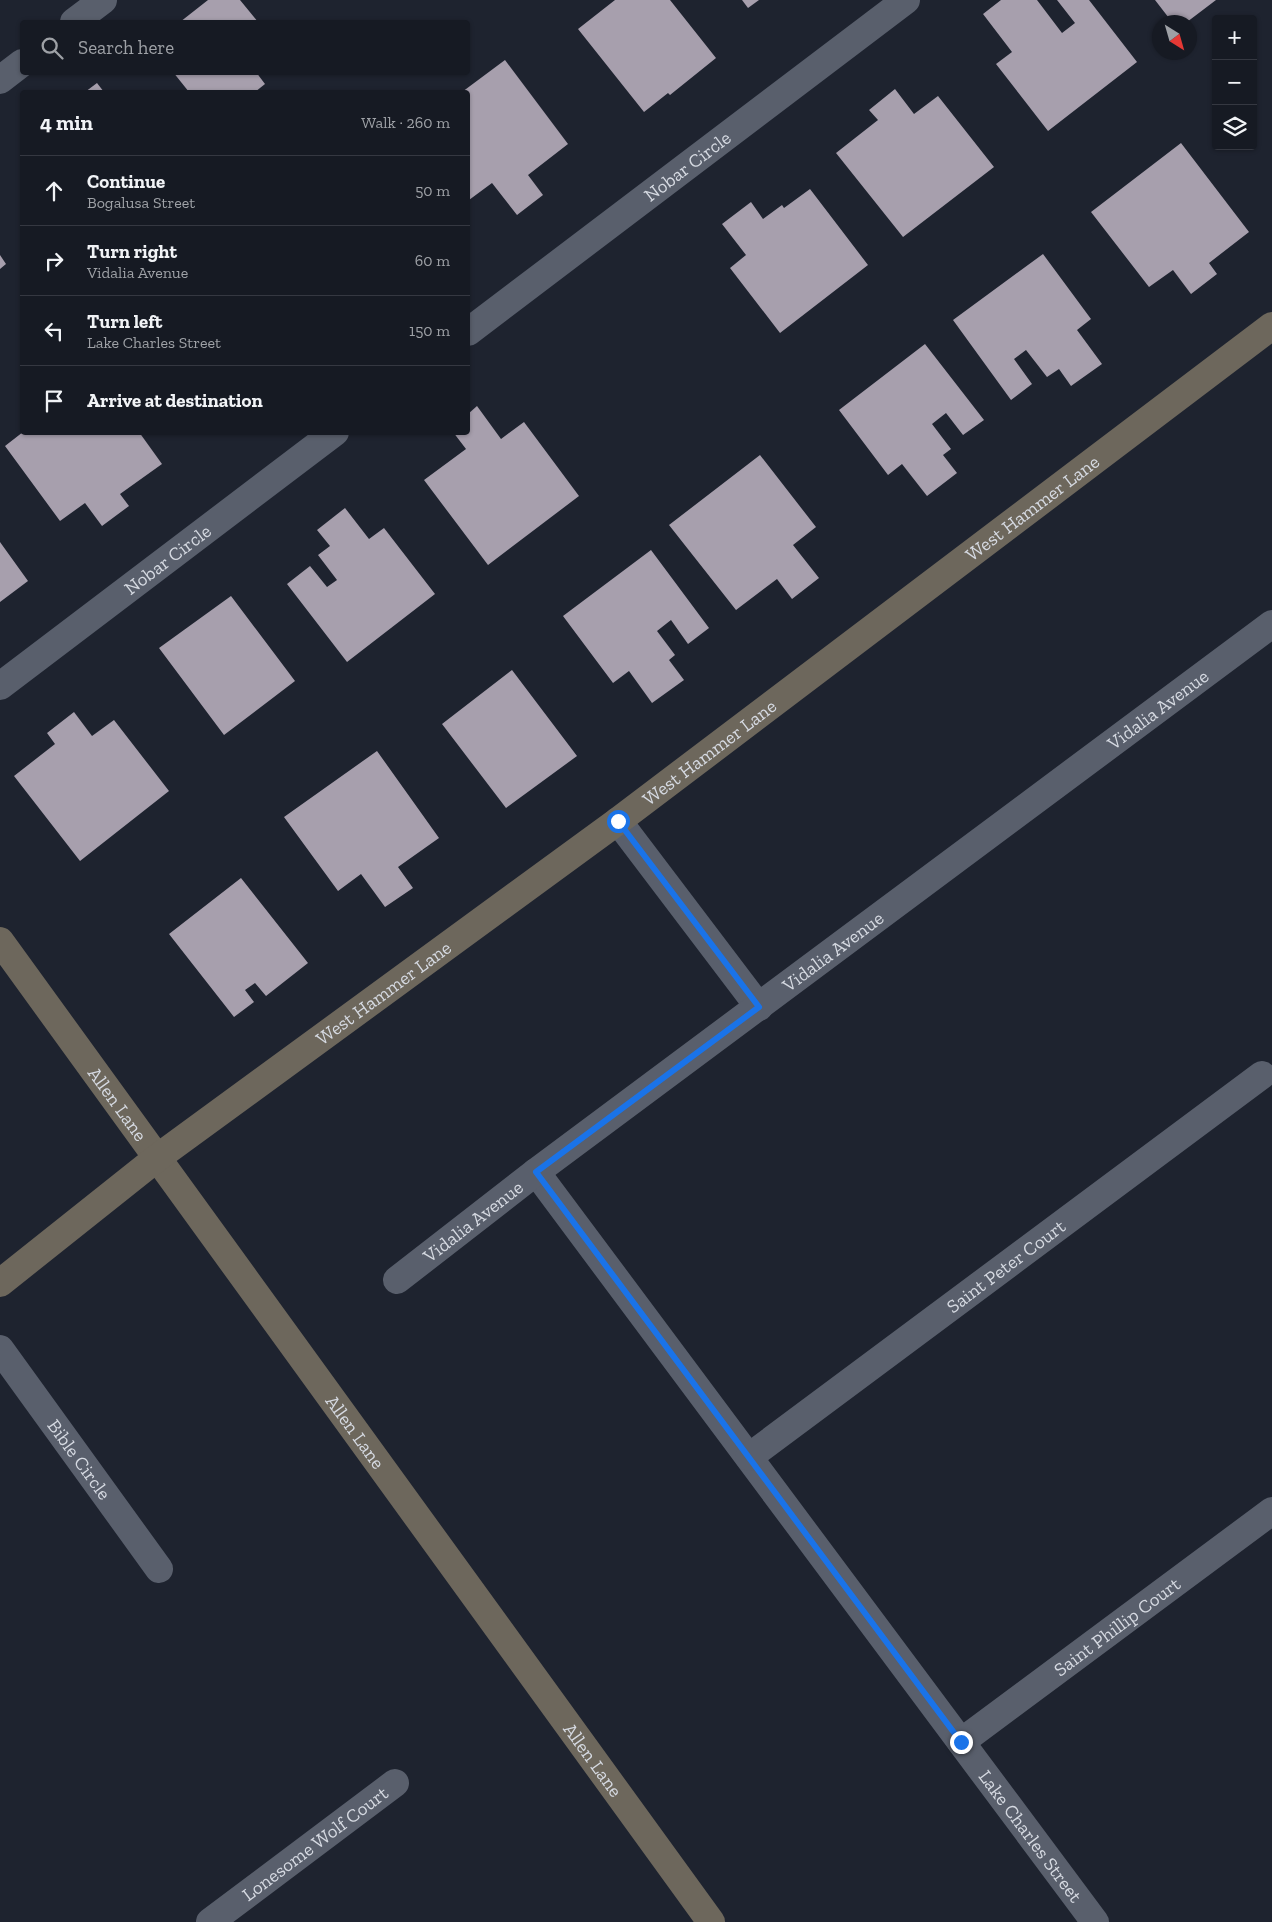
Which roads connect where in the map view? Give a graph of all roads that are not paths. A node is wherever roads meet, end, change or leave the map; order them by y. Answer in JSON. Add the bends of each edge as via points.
{"nodes":[{"id":1,"x":103,"y":0,"type":"edge"},
{"id":2,"x":906,"y":0,"type":"edge"},
{"id":3,"x":77,"y":20,"type":"edge"},
{"id":4,"x":20,"y":65,"type":"edge"},
{"id":5,"x":0,"y":80,"type":"edge"},
{"id":6,"x":1272,"y":326,"type":"edge"},
{"id":7,"x":470,"y":330,"type":"edge"},
{"id":8,"x":331,"y":435,"type":"edge"},
{"id":9,"x":1271,"y":628,"type":"edge"},
{"id":10,"x":0,"y":686,"type":"edge"},
{"id":11,"x":618,"y":821,"type":"junction"},
{"id":12,"x":0,"y":941,"type":"edge"},
{"id":13,"x":759,"y":1007,"type":"junction"},
{"id":14,"x":1262,"y":1075,"type":"dead end"},
{"id":15,"x":157,"y":1158,"type":"junction"},
{"id":16,"x":536,"y":1172,"type":"junction"},
{"id":17,"x":397,"y":1280,"type":"dead end"},
{"id":18,"x":0,"y":1283,"type":"edge"},
{"id":19,"x":0,"y":1350,"type":"edge"},
{"id":20,"x":749,"y":1457,"type":"junction"},
{"id":21,"x":1272,"y":1511,"type":"edge"},
{"id":22,"x":159,"y":1569,"type":"dead end"},
{"id":23,"x":961,"y":1742,"type":"junction"},
{"id":24,"x":396,"y":1783,"type":"dead end"},
{"id":25,"x":210,"y":1922,"type":"edge"},
{"id":26,"x":711,"y":1922,"type":"edge"},
{"id":27,"x":1095,"y":1922,"type":"edge"}],
"edges":[{"from":1,"to":3,"type":"street"},
{"from":2,"to":7,"type":"street","name":"Nobar Circle"},
{"from":4,"to":5,"type":"street"},
{"from":6,"to":11,"type":"street","name":"West Hammer Lane"},
{"from":8,"to":10,"type":"street","name":"Nobar Circle"},
{"from":9,"to":13,"type":"street","name":"Vidalia Avenue"},
{"from":11,"to":13,"type":"street"},
{"from":11,"to":15,"type":"street","name":"West Hammer Lane"},
{"from":12,"to":15,"type":"street","name":"Allen Lane"},
{"from":13,"to":16,"type":"street","name":"Vidalia Avenue"},
{"from":14,"to":20,"type":"street","name":"Saint Peter Court"},
{"from":15,"to":18,"type":"street","name":"West Hammer Lane"},
{"from":15,"to":26,"type":"street","name":"Allen Lane"},
{"from":16,"to":17,"type":"street","name":"Vidalia Avenue"},
{"from":16,"to":20,"type":"street","name":"Lake Charles Street"},
{"from":19,"to":22,"type":"street","name":"Bible Circle"},
{"from":20,"to":23,"type":"street","name":"Lake Charles Street"},
{"from":21,"to":23,"type":"street","name":"Saint Phillip Court"},
{"from":23,"to":27,"type":"street","name":"Lake Charles Street"},
{"from":24,"to":25,"type":"street","name":"Lonesome Wolf Court"}]}
